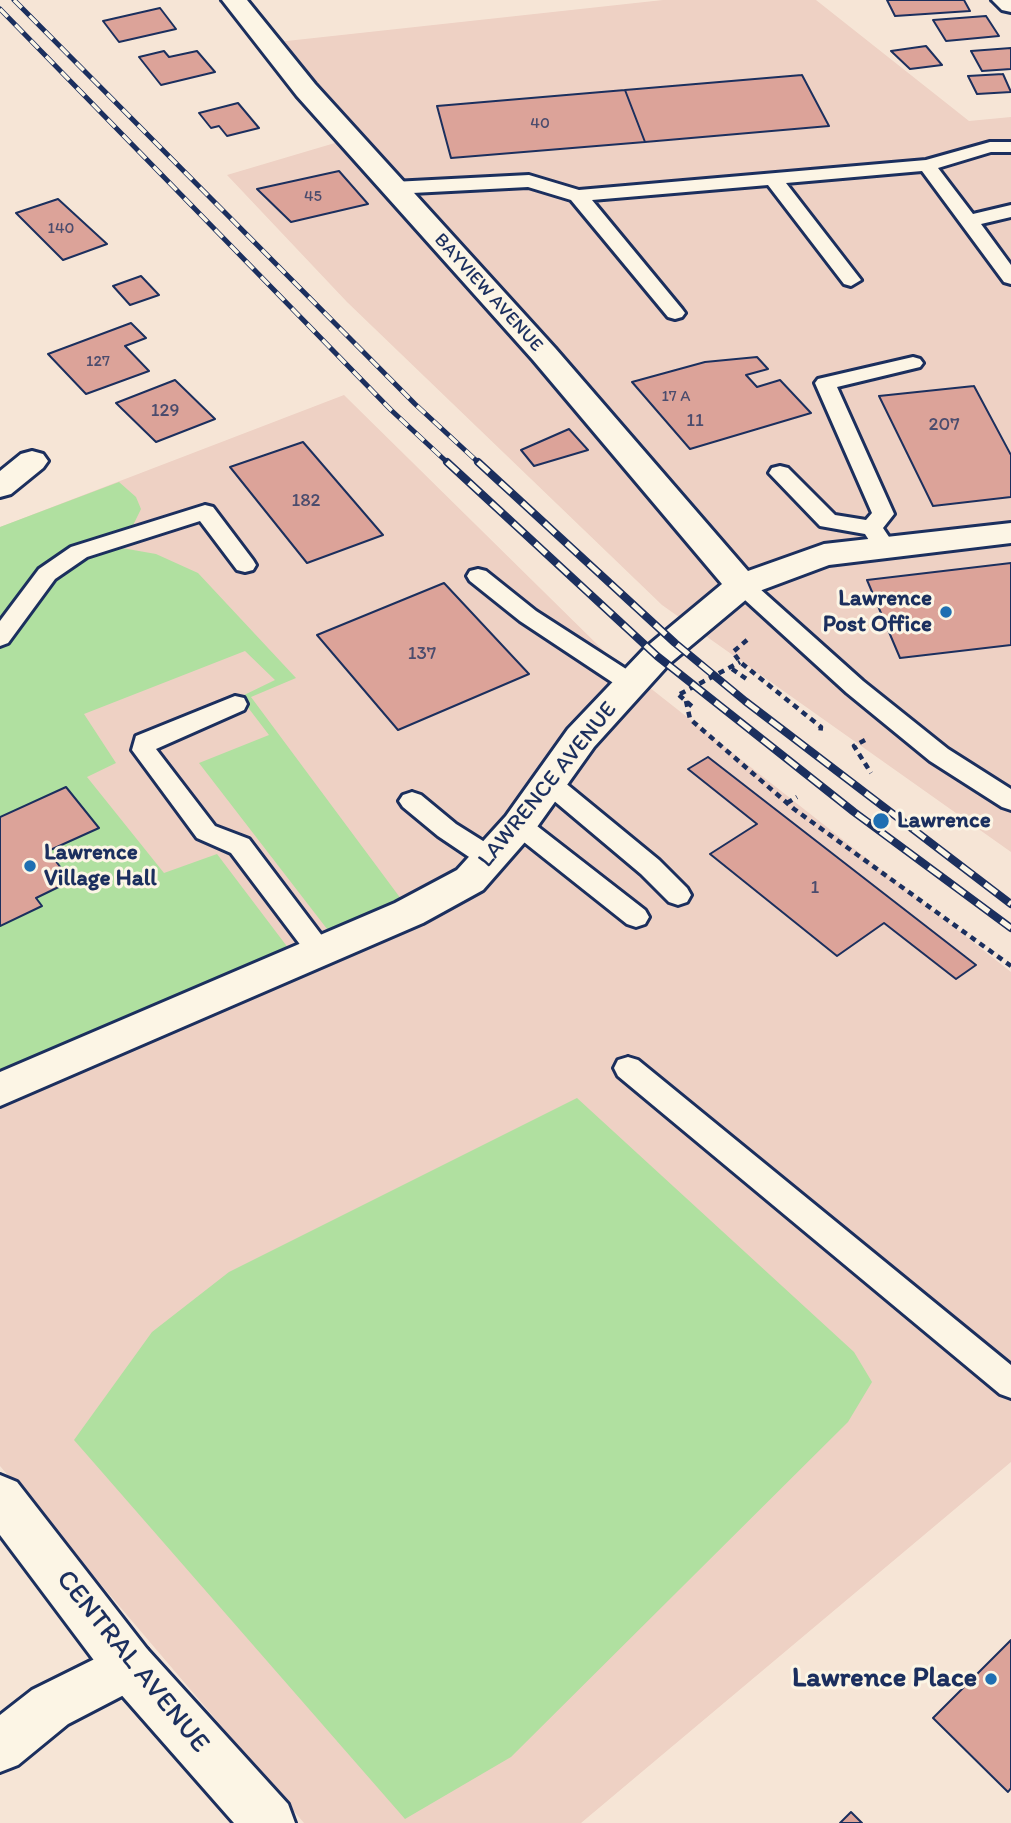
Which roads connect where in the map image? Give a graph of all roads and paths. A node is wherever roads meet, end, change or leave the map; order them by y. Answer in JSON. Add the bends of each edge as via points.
{"nodes":[{"id":1,"x":234,"y":0,"type":"edge"},
{"id":2,"x":1004,"y":0,"type":"edge"},
{"id":3,"x":1011,"y":5,"type":"edge"},
{"id":4,"x":1011,"y":147,"type":"edge"},
{"id":5,"x":927,"y":165,"type":"junction"},
{"id":6,"x":773,"y":179,"type":"junction"},
{"id":7,"x":393,"y":188,"type":"junction"},
{"id":8,"x":578,"y":195,"type":"junction"},
{"id":9,"x":1011,"y":211,"type":"edge"},
{"id":10,"x":968,"y":221,"type":"junction"},
{"id":11,"x":1011,"y":278,"type":"edge"},
{"id":12,"x":851,"y":281,"type":"dead end"},
{"id":13,"x":675,"y":313,"type":"dead end"},
{"id":14,"x":913,"y":363,"type":"dead end"},
{"id":15,"x":32,"y":461,"type":"dead end"},
{"id":16,"x":780,"y":473,"type":"dead end"},
{"id":17,"x":0,"y":488,"type":"edge"},
{"id":18,"x":1011,"y":533,"type":"edge"},
{"id":19,"x":879,"y":538,"type":"junction"},
{"id":20,"x":245,"y":565,"type":"dead end"},
{"id":21,"x":478,"y":576,"type":"dead end"},
{"id":22,"x":743,"y":585,"type":"junction"},
{"id":23,"x":0,"y":638,"type":"edge"},
{"id":24,"x":747,"y":640,"type":"dead end"},
{"id":25,"x":740,"y":662,"type":"junction"},
{"id":26,"x":732,"y":669,"type":"junction"},
{"id":27,"x":748,"y":680,"type":"dead end"},
{"id":28,"x":632,"y":684,"type":"junction"},
{"id":29,"x":679,"y":695,"type":"junction"},
{"id":30,"x":672,"y":698,"type":"dead end"},
{"id":31,"x":686,"y":701,"type":"junction"},
{"id":32,"x":235,"y":704,"type":"dead end"},
{"id":33,"x":695,"y":709,"type":"dead end"},
{"id":34,"x":820,"y":733,"type":"dead end"},
{"id":35,"x":856,"y":751,"type":"dead end"},
{"id":36,"x":872,"y":773,"type":"dead end"},
{"id":37,"x":549,"y":783,"type":"junction"},
{"id":38,"x":797,"y":797,"type":"dead end"},
{"id":39,"x":1011,"y":801,"type":"edge"},
{"id":40,"x":412,"y":802,"type":"dead end"},
{"id":41,"x":787,"y":803,"type":"junction"},
{"id":42,"x":519,"y":825,"type":"junction"},
{"id":43,"x":490,"y":858,"type":"junction"},
{"id":44,"x":906,"y":881,"type":"dead end"},
{"id":45,"x":898,"y":884,"type":"junction"},
{"id":46,"x":678,"y":895,"type":"dead end"},
{"id":47,"x":636,"y":917,"type":"dead end"},
{"id":48,"x":320,"y":952,"type":"junction"},
{"id":49,"x":1011,"y":965,"type":"edge"},
{"id":50,"x":628,"y":1068,"type":"dead end"},
{"id":51,"x":0,"y":1090,"type":"edge"},
{"id":52,"x":1011,"y":1384,"type":"edge"},
{"id":53,"x":0,"y":1497,"type":"edge"},
{"id":54,"x":129,"y":1666,"type":"junction"},
{"id":55,"x":0,"y":1747,"type":"edge"},
{"id":56,"x":269,"y":1823,"type":"edge"}],
"edges":[{"from":1,"to":7,"type":"street","name":"BAYVIEW AVENUE"},
{"from":2,"to":3,"type":"street"},
{"from":4,"to":5,"type":"lane","via":[[990,147]]},
{"from":5,"to":6,"type":"lane"},
{"from":5,"to":10,"type":"lane"},
{"from":6,"to":8,"type":"lane"},
{"from":6,"to":12,"type":"lane"},
{"from":7,"to":8,"type":"lane","via":[[529,181]]},
{"from":7,"to":22,"type":"street","name":"BAYVIEW AVENUE"},
{"from":8,"to":13,"type":"lane"},
{"from":9,"to":10,"type":"lane"},
{"from":10,"to":11,"type":"lane"},
{"from":14,"to":19,"type":"lane","via":[[825,383],[883,514]]},
{"from":15,"to":17,"type":"street"},
{"from":16,"to":19,"type":"lane","via":[[828,521]]},
{"from":18,"to":19,"type":"street","name":"LAWRENCE AVENUE"},
{"from":19,"to":22,"type":"street","name":"LAWRENCE AVENUE"},
{"from":20,"to":23,"type":"lane","via":[[205,512],[79,552],[47,574]]},
{"from":21,"to":28,"type":"lane","via":[[528,616]]},
{"from":22,"to":28,"type":"street","name":"LAWRENCE AVENUE","via":[[657,656]]},
{"from":22,"to":39,"type":"lane","via":[[855,687],[939,755]]},
{"from":24,"to":25,"type":"path","via":[[733,652]]},
{"from":25,"to":26,"type":"path"},
{"from":25,"to":34,"type":"path","via":[[821,727]]},
{"from":26,"to":27,"type":"path"},
{"from":26,"to":29,"type":"path"},
{"from":28,"to":37,"type":"street","name":"LAWRENCE AVENUE","via":[[581,738]]},
{"from":29,"to":30,"type":"path"},
{"from":29,"to":31,"type":"path"},
{"from":31,"to":33,"type":"path"},
{"from":31,"to":41,"type":"path","via":[[690,719]]},
{"from":32,"to":48,"type":"lane","via":[[145,742],[144,750],[206,832],[240,846]]},
{"from":35,"to":36,"type":"path"},
{"from":37,"to":42,"type":"street","name":"LAWRENCE AVENUE"},
{"from":37,"to":46,"type":"lane"},
{"from":38,"to":41,"type":"path"},
{"from":40,"to":43,"type":"lane"},
{"from":41,"to":45,"type":"path"},
{"from":42,"to":43,"type":"street","name":"LAWRENCE AVENUE"},
{"from":42,"to":47,"type":"lane"},
{"from":43,"to":48,"type":"street","name":"LAWRENCE AVENUE","via":[[470,880]]},
{"from":44,"to":45,"type":"path"},
{"from":45,"to":49,"type":"path"},
{"from":48,"to":51,"type":"street","name":"LAWRENCE AVENUE"},
{"from":50,"to":52,"type":"lane"},
{"from":53,"to":54,"type":"street","name":"CENTRAL AVENUE"},
{"from":54,"to":55,"type":"street","via":[[50,1707]]},
{"from":54,"to":56,"type":"street","name":"CENTRAL AVENUE"}]}
